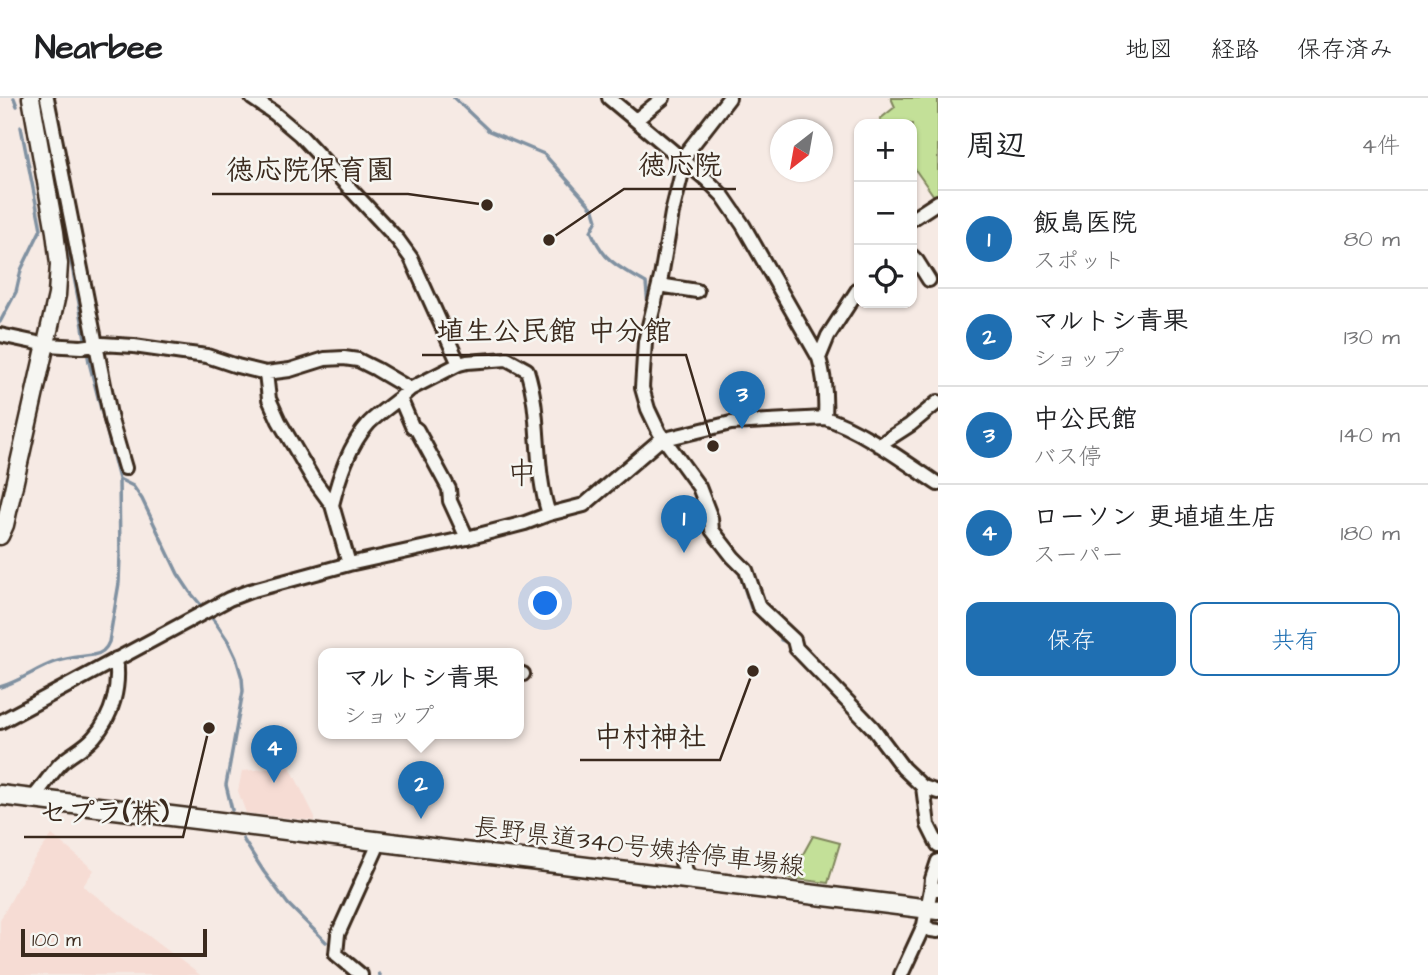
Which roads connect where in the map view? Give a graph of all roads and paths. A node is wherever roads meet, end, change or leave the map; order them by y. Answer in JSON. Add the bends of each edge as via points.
{"nodes":[{"id":1,"x":31,"y":98,"type":"edge"},
{"id":2,"x":47,"y":98,"type":"edge"},
{"id":3,"x":252,"y":98,"type":"edge"},
{"id":4,"x":610,"y":98,"type":"edge"},
{"id":5,"x":663,"y":98,"type":"edge"},
{"id":6,"x":729,"y":98,"type":"edge"},
{"id":7,"x":636,"y":120,"type":"junction"},
{"id":8,"x":685,"y":162,"type":"junction"},
{"id":9,"x":938,"y":202,"type":"edge"},
{"id":10,"x":917,"y":216,"type":"edge"},
{"id":11,"x":917,"y":261,"type":"edge"},
{"id":12,"x":929,"y":280,"type":"dead end"},
{"id":13,"x":659,"y":285,"type":"junction"},
{"id":14,"x":697,"y":291,"type":"dead end"},
{"id":15,"x":854,"y":296,"type":"edge"},
{"id":16,"x":0,"y":335,"type":"edge"},
{"id":17,"x":47,"y":345,"type":"junction"},
{"id":18,"x":90,"y":346,"type":"junction"},
{"id":19,"x":820,"y":358,"type":"junction"},
{"id":20,"x":459,"y":364,"type":"junction"},
{"id":21,"x":266,"y":373,"type":"junction"},
{"id":22,"x":405,"y":394,"type":"junction"},
{"id":23,"x":938,"y":402,"type":"edge"},
{"id":24,"x":825,"y":418,"type":"junction"},
{"id":25,"x":665,"y":439,"type":"junction"},
{"id":26,"x":879,"y":446,"type":"junction"},
{"id":27,"x":125,"y":468,"type":"dead end"},
{"id":28,"x":938,"y":484,"type":"edge"},
{"id":29,"x":332,"y":505,"type":"junction"},
{"id":30,"x":548,"y":514,"type":"junction"},
{"id":31,"x":0,"y":537,"type":"edge"},
{"id":32,"x":467,"y":538,"type":"junction"},
{"id":33,"x":349,"y":564,"type":"junction"},
{"id":34,"x":116,"y":659,"type":"junction"},
{"id":35,"x":0,"y":722,"type":"edge"},
{"id":36,"x":923,"y":788,"type":"junction"},
{"id":37,"x":938,"y":792,"type":"edge"},
{"id":38,"x":0,"y":795,"type":"edge"},
{"id":39,"x":32,"y":799,"type":"junction"},
{"id":40,"x":377,"y":841,"type":"junction"},
{"id":41,"x":938,"y":845,"type":"edge"},
{"id":42,"x":938,"y":861,"type":"edge"},
{"id":43,"x":682,"y":863,"type":"dead end"},
{"id":44,"x":691,"y":880,"type":"junction"},
{"id":45,"x":935,"y":889,"type":"edge"},
{"id":46,"x":930,"y":915,"type":"edge"},
{"id":47,"x":938,"y":931,"type":"edge"},
{"id":48,"x":361,"y":975,"type":"edge"},
{"id":49,"x":901,"y":975,"type":"edge"}],
"edges":[{"from":1,"to":17,"type":"street","via":[[59,264]]},
{"from":2,"to":18,"type":"street"},
{"from":3,"to":20,"type":"street","via":[[300,135],[398,240],[411,257]]},
{"from":4,"to":7,"type":"street"},
{"from":5,"to":7,"type":"street"},
{"from":6,"to":8,"type":"street","via":[[687,152]]},
{"from":7,"to":8,"type":"street"},
{"from":8,"to":13,"type":"street"},
{"from":8,"to":19,"type":"street","via":[[723,196],[743,225]]},
{"from":9,"to":10,"type":"street"},
{"from":11,"to":12,"type":"street"},
{"from":13,"to":14,"type":"street"},
{"from":13,"to":25,"type":"street","via":[[645,342],[642,388]]},
{"from":15,"to":19,"type":"street","via":[[828,336]]},
{"from":16,"to":17,"type":"street"},
{"from":17,"to":18,"type":"street"},
{"from":17,"to":31,"type":"street"},
{"from":18,"to":21,"type":"street","via":[[134,346],[207,356]]},
{"from":18,"to":27,"type":"street"},
{"from":19,"to":24,"type":"street"},
{"from":20,"to":22,"type":"street"},
{"from":20,"to":30,"type":"street","via":[[507,359],[527,370]]},
{"from":21,"to":22,"type":"street","via":[[325,359],[358,360]]},
{"from":21,"to":29,"type":"street","via":[[269,399],[279,421]]},
{"from":22,"to":29,"type":"street","via":[[373,419],[354,445]]},
{"from":22,"to":32,"type":"street","via":[[412,426],[449,489]]},
{"from":23,"to":26,"type":"street"},
{"from":24,"to":25,"type":"street","via":[[731,423]]},
{"from":24,"to":26,"type":"street"},
{"from":25,"to":30,"type":"street","via":[[584,505]]},
{"from":25,"to":36,"type":"street","via":[[699,487],[712,530],[746,570],[759,607],[873,727]]},
{"from":26,"to":28,"type":"street"},
{"from":29,"to":33,"type":"street"},
{"from":30,"to":32,"type":"street"},
{"from":32,"to":33,"type":"street"},
{"from":33,"to":34,"type":"street","via":[[229,599]]},
{"from":34,"to":35,"type":"street"},
{"from":34,"to":39,"type":"street","via":[[117,684],[108,716],[94,737],[60,764]]},
{"from":36,"to":37,"type":"street"},
{"from":36,"to":41,"type":"street","via":[[928,825]]},
{"from":38,"to":39,"type":"main road","name":"長野県道340号姨捨停車場線"},
{"from":39,"to":40,"type":"main road","name":"長野県道340号姨捨停車場線"},
{"from":40,"to":44,"type":"main road","name":"長野県道340号姨捨停車場線"},
{"from":40,"to":48,"type":"street","via":[[338,934],[336,954]]},
{"from":42,"to":45,"type":"street","via":[[932,879]]},
{"from":43,"to":44,"type":"street"},
{"from":44,"to":46,"type":"main road","name":"長野県道340号姨捨停車場線"},
{"from":45,"to":46,"type":"street"},
{"from":46,"to":47,"type":"street","via":[[932,930]]},
{"from":46,"to":49,"type":"street"}]}
